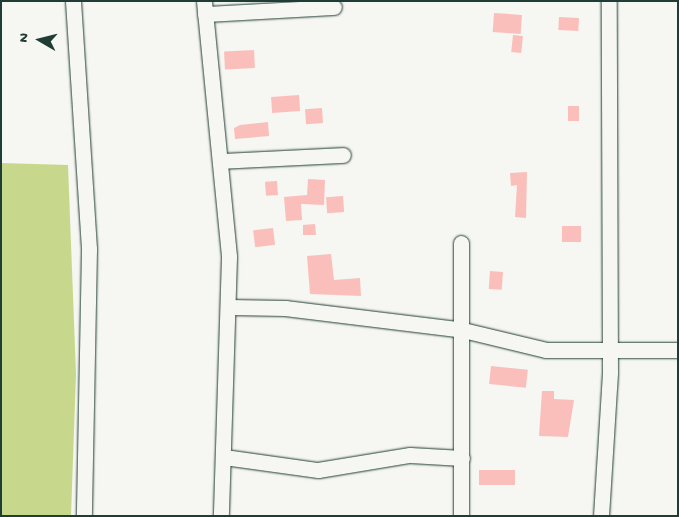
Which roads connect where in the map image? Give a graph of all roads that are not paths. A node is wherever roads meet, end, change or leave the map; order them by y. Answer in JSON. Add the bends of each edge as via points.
{"nodes":[{"id":1,"x":73,"y":1,"type":"edge"},
{"id":2,"x":609,"y":1,"type":"edge"},
{"id":3,"x":334,"y":7,"type":"dead end"},
{"id":4,"x":204,"y":8,"type":"edge"},
{"id":5,"x":343,"y":156,"type":"dead end"},
{"id":6,"x":220,"y":161,"type":"junction"},
{"id":7,"x":461,"y":243,"type":"dead end"},
{"id":8,"x":230,"y":307,"type":"junction"},
{"id":9,"x":463,"y":330,"type":"junction"},
{"id":10,"x":610,"y":349,"type":"junction"},
{"id":11,"x":678,"y":350,"type":"edge"},
{"id":12,"x":224,"y":457,"type":"junction"},
{"id":13,"x":462,"y":458,"type":"junction"},
{"id":14,"x":84,"y":516,"type":"edge"},
{"id":15,"x":221,"y":516,"type":"edge"},
{"id":16,"x":461,"y":516,"type":"edge"},
{"id":17,"x":601,"y":516,"type":"edge"}],
"edges":[{"from":1,"to":14,"type":"street","via":[[89,249]]},
{"from":2,"to":10,"type":"street"},
{"from":3,"to":4,"type":"street"},
{"from":4,"to":6,"type":"street"},
{"from":5,"to":6,"type":"street"},
{"from":6,"to":8,"type":"street"},
{"from":7,"to":9,"type":"street"},
{"from":8,"to":9,"type":"street","via":[[285,308]]},
{"from":8,"to":12,"type":"street"},
{"from":9,"to":10,"type":"street","via":[[546,350]]},
{"from":9,"to":13,"type":"street"},
{"from":10,"to":11,"type":"street"},
{"from":10,"to":17,"type":"street"},
{"from":12,"to":13,"type":"street","via":[[318,470],[410,455]]},
{"from":12,"to":15,"type":"street"},
{"from":13,"to":16,"type":"street"}]}
